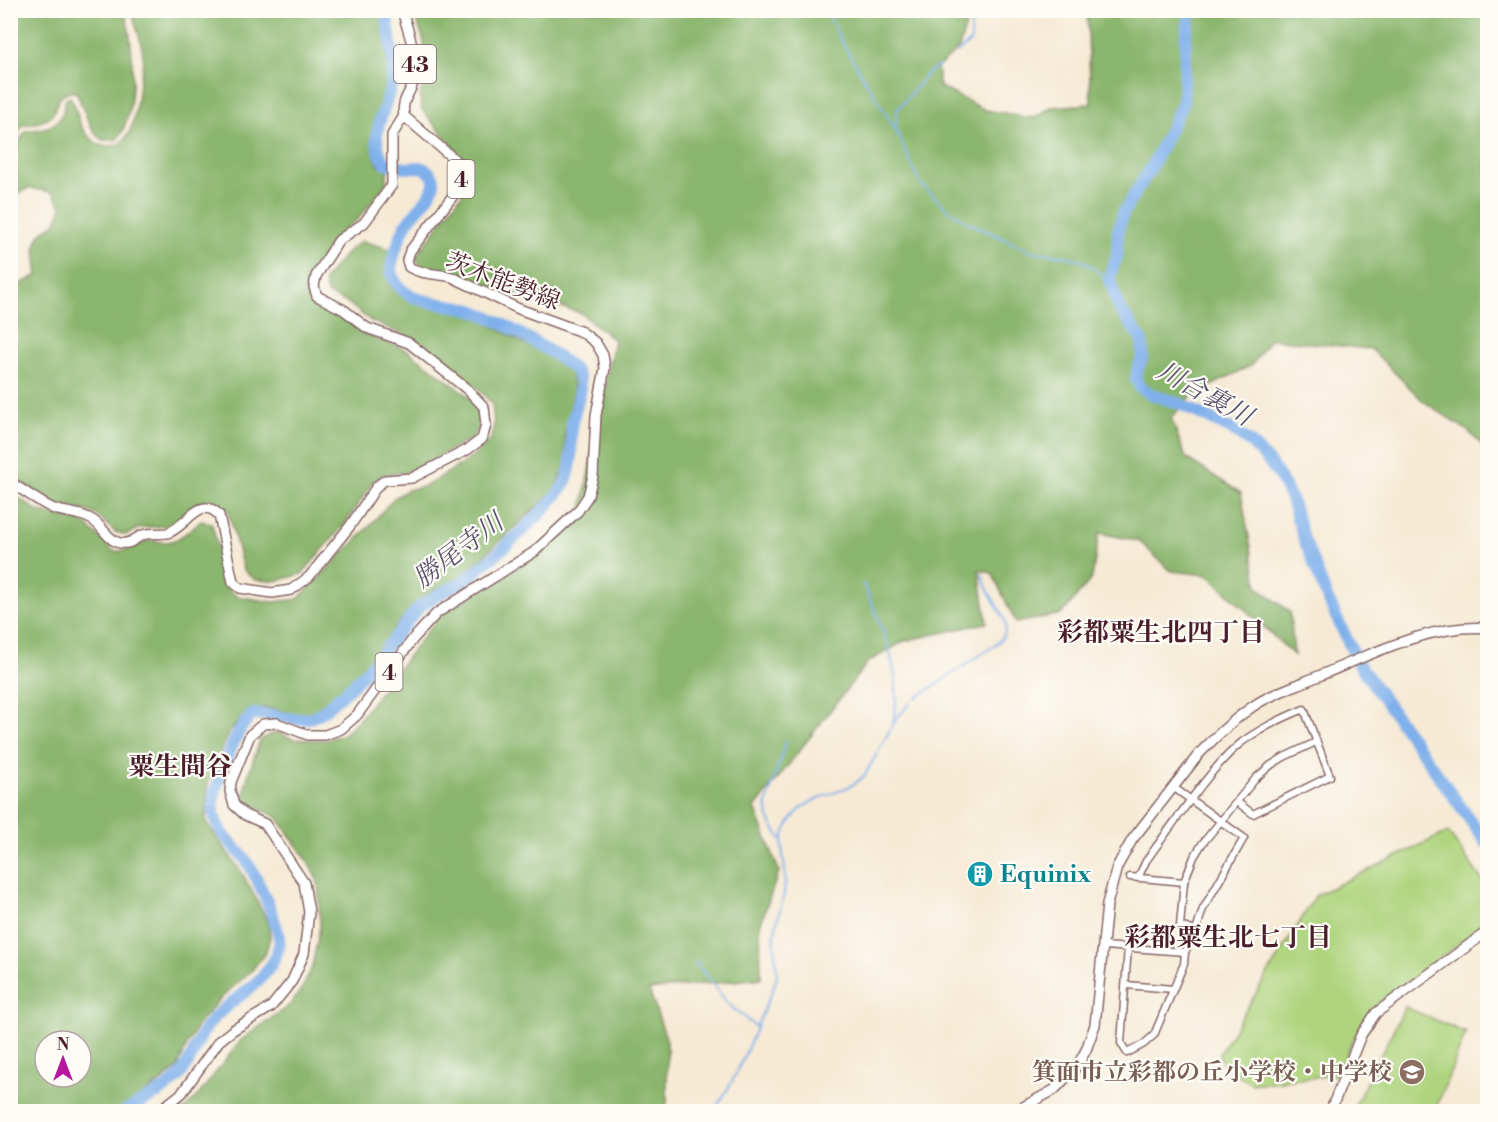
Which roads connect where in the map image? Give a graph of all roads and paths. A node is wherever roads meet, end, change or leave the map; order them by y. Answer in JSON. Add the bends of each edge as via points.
{"nodes":[{"id":1,"x":402,"y":10,"type":"edge"},
{"id":2,"x":404,"y":116,"type":"junction"},
{"id":3,"x":10,"y":482,"type":"edge"},
{"id":4,"x":1488,"y":628,"type":"edge"},
{"id":5,"x":1316,"y":742,"type":"junction"},
{"id":6,"x":1173,"y":787,"type":"junction"},
{"id":7,"x":1192,"y":799,"type":"junction"},
{"id":8,"x":1237,"y":802,"type":"junction"},
{"id":9,"x":1220,"y":820,"type":"junction"},
{"id":10,"x":1130,"y":877,"type":"dead end"},
{"id":11,"x":1138,"y":878,"type":"junction"},
{"id":12,"x":1184,"y":882,"type":"junction"},
{"id":13,"x":1196,"y":932,"type":"junction"},
{"id":14,"x":1488,"y":932,"type":"edge"},
{"id":15,"x":1104,"y":946,"type":"junction"},
{"id":16,"x":1128,"y":947,"type":"junction"},
{"id":17,"x":1185,"y":952,"type":"junction"},
{"id":18,"x":1126,"y":985,"type":"junction"},
{"id":19,"x":1173,"y":989,"type":"junction"},
{"id":20,"x":158,"y":1112,"type":"edge"},
{"id":21,"x":1014,"y":1112,"type":"edge"},
{"id":22,"x":1330,"y":1112,"type":"edge"}],
"edges":[{"from":1,"to":2,"type":"main road","number":"43","via":[[415,66],[413,82],[403,101]]},
{"from":2,"to":3,"type":"main road","via":[[392,135],[392,185],[364,223],[339,240],[316,276],[314,287],[317,296],[367,328],[409,344],[468,390],[484,407],[486,425],[482,439],[412,478],[385,480],[376,486],[309,577],[291,590],[272,593],[240,588],[233,582],[219,515],[213,508],[200,509],[171,532],[143,534],[123,544],[112,540],[96,522],[45,504]]},
{"from":2,"to":20,"type":"main road","name":"茨木能勢線","number":"4","via":[[454,159],[462,174],[459,188],[410,251],[409,267],[416,272],[452,278],[582,332],[596,343],[605,368],[596,415],[593,476],[588,496],[578,511],[534,552],[437,613],[357,715],[340,729],[325,735],[308,735],[277,723],[263,724],[250,735],[230,791],[234,805],[266,824],[304,883],[309,912],[304,954],[292,981],[271,1007],[219,1041],[182,1094]]},
{"from":4,"to":6,"type":"main road","via":[[1456,627],[1422,635],[1260,702],[1199,754]]},
{"from":5,"to":7,"type":"street","via":[[1304,709],[1280,719],[1240,744]]},
{"from":5,"to":8,"type":"street","via":[[1270,765]]},
{"from":5,"to":8,"type":"street","via":[[1330,776],[1253,814]]},
{"from":6,"to":7,"type":"street"},
{"from":6,"to":15,"type":"main road","via":[[1132,840],[1117,867],[1107,904]]},
{"from":7,"to":9,"type":"street"},
{"from":7,"to":11,"type":"street"},
{"from":8,"to":9,"type":"street"},
{"from":9,"to":12,"type":"street","via":[[1194,857]]},
{"from":9,"to":13,"type":"street","via":[[1244,838],[1203,909]]},
{"from":10,"to":11,"type":"street"},
{"from":11,"to":12,"type":"street"},
{"from":12,"to":13,"type":"street","via":[[1180,926]]},
{"from":13,"to":17,"type":"street"},
{"from":14,"to":22,"type":"main road","via":[[1376,1013],[1361,1035]]},
{"from":15,"to":16,"type":"street"},
{"from":15,"to":21,"type":"main road","via":[[1095,1025],[1078,1065],[1054,1090]]},
{"from":16,"to":17,"type":"street"},
{"from":16,"to":18,"type":"street"},
{"from":17,"to":19,"type":"street"},
{"from":18,"to":19,"type":"street"},
{"from":18,"to":19,"type":"street","via":[[1121,1043],[1126,1053],[1154,1035]]}]}
